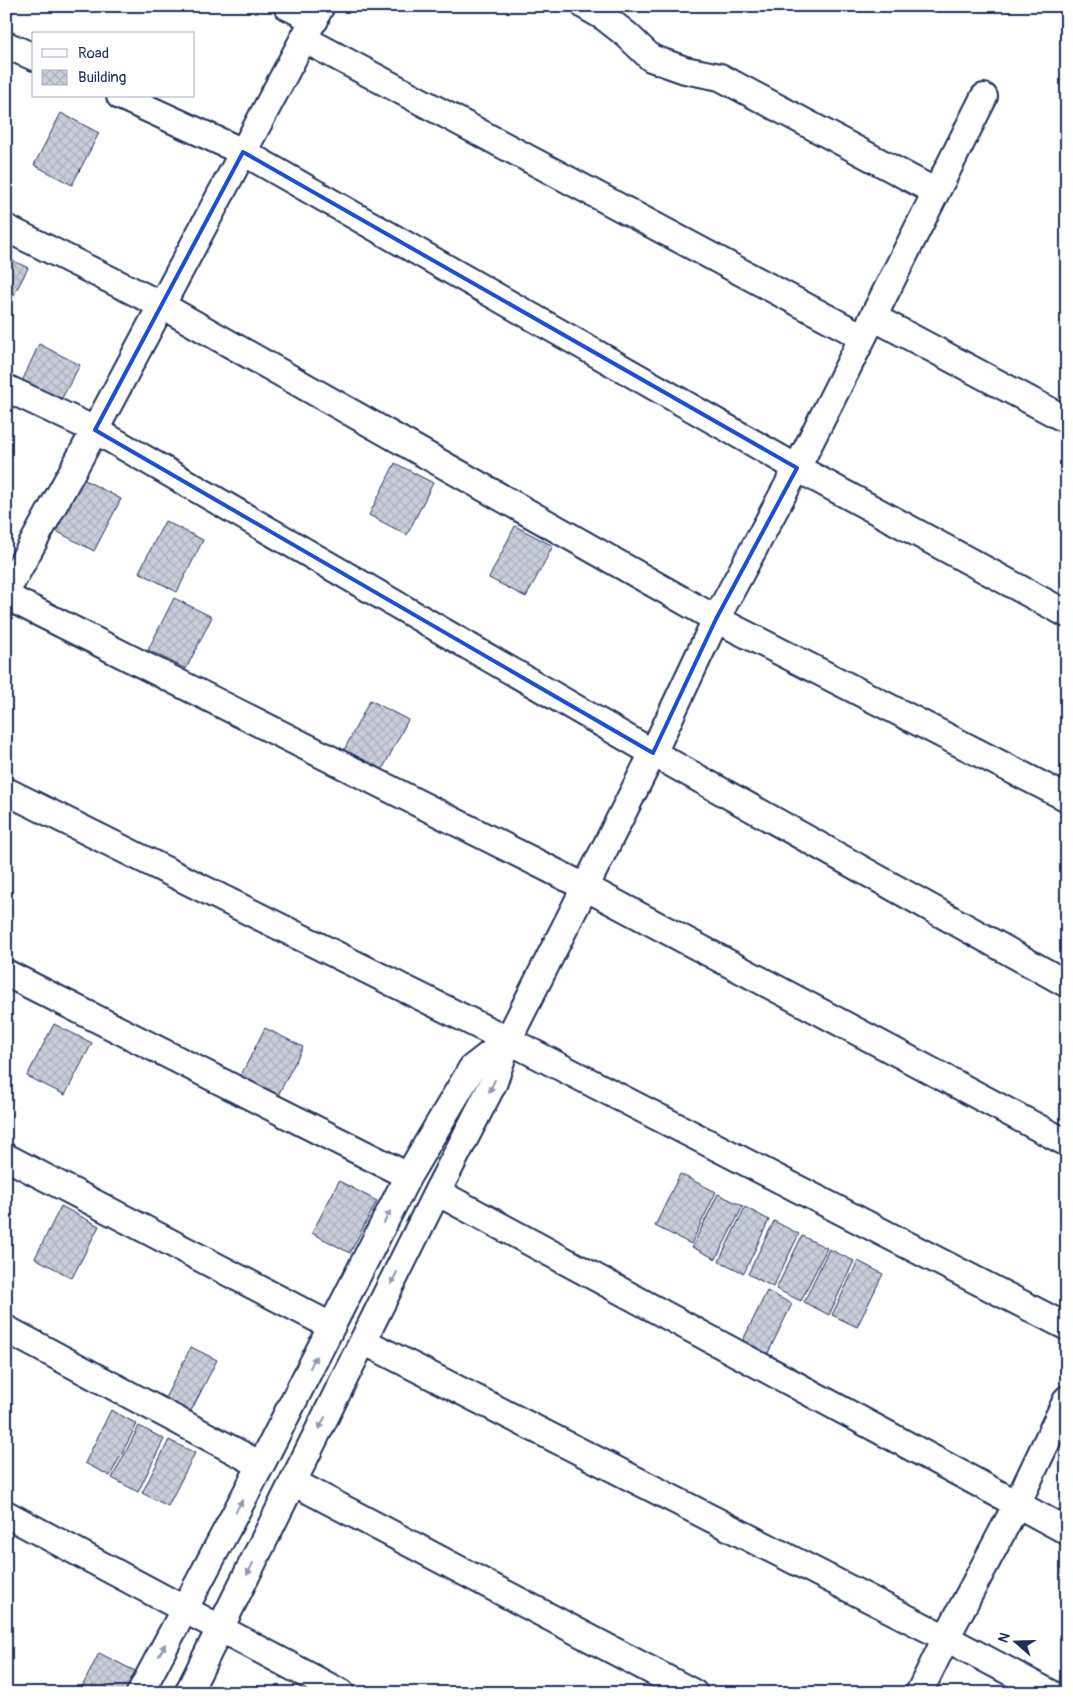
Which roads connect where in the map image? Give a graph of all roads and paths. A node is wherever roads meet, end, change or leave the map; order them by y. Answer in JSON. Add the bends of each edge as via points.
{"nodes":[{"id":1,"x":287,"y":6,"type":"edge"},
{"id":2,"x":585,"y":6,"type":"edge"},
{"id":3,"x":314,"y":22,"type":"edge"},
{"id":4,"x":6,"y":45,"type":"edge"},
{"id":5,"x":32,"y":56,"type":"edge"},
{"id":6,"x":984,"y":97,"type":"dead end"},
{"id":7,"x":124,"y":98,"type":"edge"},
{"id":8,"x":243,"y":152,"type":"junction"},
{"id":9,"x":936,"y":192,"type":"junction"},
{"id":10,"x":6,"y":228,"type":"edge"},
{"id":11,"x":161,"y":305,"type":"junction"},
{"id":12,"x":868,"y":327,"type":"junction"},
{"id":13,"x":6,"y":388,"type":"edge"},
{"id":14,"x":1067,"y":420,"type":"edge"},
{"id":15,"x":95,"y":430,"type":"junction"},
{"id":16,"x":797,"y":468,"type":"junction"},
{"id":17,"x":6,"y":592,"type":"edge"},
{"id":18,"x":6,"y":596,"type":"edge"},
{"id":19,"x":1067,"y":614,"type":"edge"},
{"id":20,"x":716,"y":619,"type":"junction"},
{"id":21,"x":653,"y":753,"type":"junction"},
{"id":22,"x":6,"y":791,"type":"edge"},
{"id":23,"x":1067,"y":798,"type":"edge"},
{"id":24,"x":585,"y":887,"type":"junction"},
{"id":25,"x":6,"y":973,"type":"edge"},
{"id":26,"x":1067,"y":984,"type":"edge"},
{"id":27,"x":508,"y":1040,"type":"junction"},
{"id":28,"x":1067,"y":1143,"type":"edge"},
{"id":29,"x":6,"y":1157,"type":"edge"},
{"id":30,"x":408,"y":1176,"type":"junction"},
{"id":31,"x":437,"y":1192,"type":"junction"},
{"id":32,"x":331,"y":1326,"type":"junction"},
{"id":33,"x":1067,"y":1327,"type":"edge"},
{"id":34,"x":6,"y":1329,"type":"edge"},
{"id":35,"x":363,"y":1341,"type":"junction"},
{"id":36,"x":1067,"y":1399,"type":"edge"},
{"id":37,"x":261,"y":1464,"type":"junction"},
{"id":38,"x":293,"y":1482,"type":"junction"},
{"id":39,"x":1017,"y":1504,"type":"junction"},
{"id":40,"x":6,"y":1514,"type":"edge"},
{"id":41,"x":1067,"y":1530,"type":"edge"},
{"id":42,"x":184,"y":1608,"type":"junction"},
{"id":43,"x":221,"y":1628,"type":"junction"},
{"id":44,"x":946,"y":1638,"type":"junction"},
{"id":45,"x":140,"y":1693,"type":"edge"},
{"id":46,"x":188,"y":1693,"type":"edge"},
{"id":47,"x":341,"y":1693,"type":"edge"},
{"id":48,"x":694,"y":1693,"type":"edge"},
{"id":49,"x":919,"y":1693,"type":"edge"},
{"id":50,"x":1050,"y":1693,"type":"edge"}],
"edges":[{"from":1,"to":3,"type":"street"},
{"from":2,"to":9,"type":"street","via":[[627,35],[651,58],[685,70],[720,77]]},
{"from":3,"to":8,"type":"street"},
{"from":3,"to":12,"type":"street"},
{"from":4,"to":5,"type":"street"},
{"from":6,"to":9,"type":"street"},
{"from":7,"to":8,"type":"street"},
{"from":8,"to":11,"type":"street"},
{"from":8,"to":16,"type":"street"},
{"from":9,"to":12,"type":"street"},
{"from":10,"to":11,"type":"street"},
{"from":11,"to":15,"type":"street"},
{"from":11,"to":20,"type":"street"},
{"from":12,"to":14,"type":"street"},
{"from":12,"to":16,"type":"street"},
{"from":13,"to":15,"type":"street"},
{"from":15,"to":17,"type":"street"},
{"from":15,"to":21,"type":"street"},
{"from":16,"to":19,"type":"street"},
{"from":16,"to":20,"type":"street"},
{"from":18,"to":24,"type":"street"},
{"from":20,"to":21,"type":"street"},
{"from":20,"to":23,"type":"street"},
{"from":21,"to":24,"type":"street"},
{"from":21,"to":26,"type":"street"},
{"from":22,"to":27,"type":"street"},
{"from":24,"to":27,"type":"street"},
{"from":24,"to":28,"type":"street"},
{"from":25,"to":30,"type":"street"},
{"from":27,"to":30,"type":"street","via":[[472,1068]]},
{"from":27,"to":31,"type":"street","one_way":true,"via":[[494,1082]]},
{"from":27,"to":33,"type":"street"},
{"from":29,"to":32,"type":"street"},
{"from":32,"to":30,"type":"street","one_way":true},
{"from":31,"to":35,"type":"street","one_way":true},
{"from":31,"to":39,"type":"street"},
{"from":37,"to":32,"type":"street","one_way":true},
{"from":34,"to":37,"type":"street"},
{"from":35,"to":38,"type":"street","one_way":true},
{"from":35,"to":44,"type":"street"},
{"from":36,"to":39,"type":"street"},
{"from":42,"to":37,"type":"street","one_way":true},
{"from":38,"to":43,"type":"street","one_way":true},
{"from":38,"to":48,"type":"street"},
{"from":39,"to":41,"type":"street"},
{"from":39,"to":44,"type":"street"},
{"from":40,"to":42,"type":"street"},
{"from":42,"to":43,"type":"street"},
{"from":45,"to":42,"type":"street","one_way":true},
{"from":43,"to":46,"type":"street"},
{"from":43,"to":47,"type":"street"},
{"from":44,"to":49,"type":"street"},
{"from":44,"to":50,"type":"street"}]}
